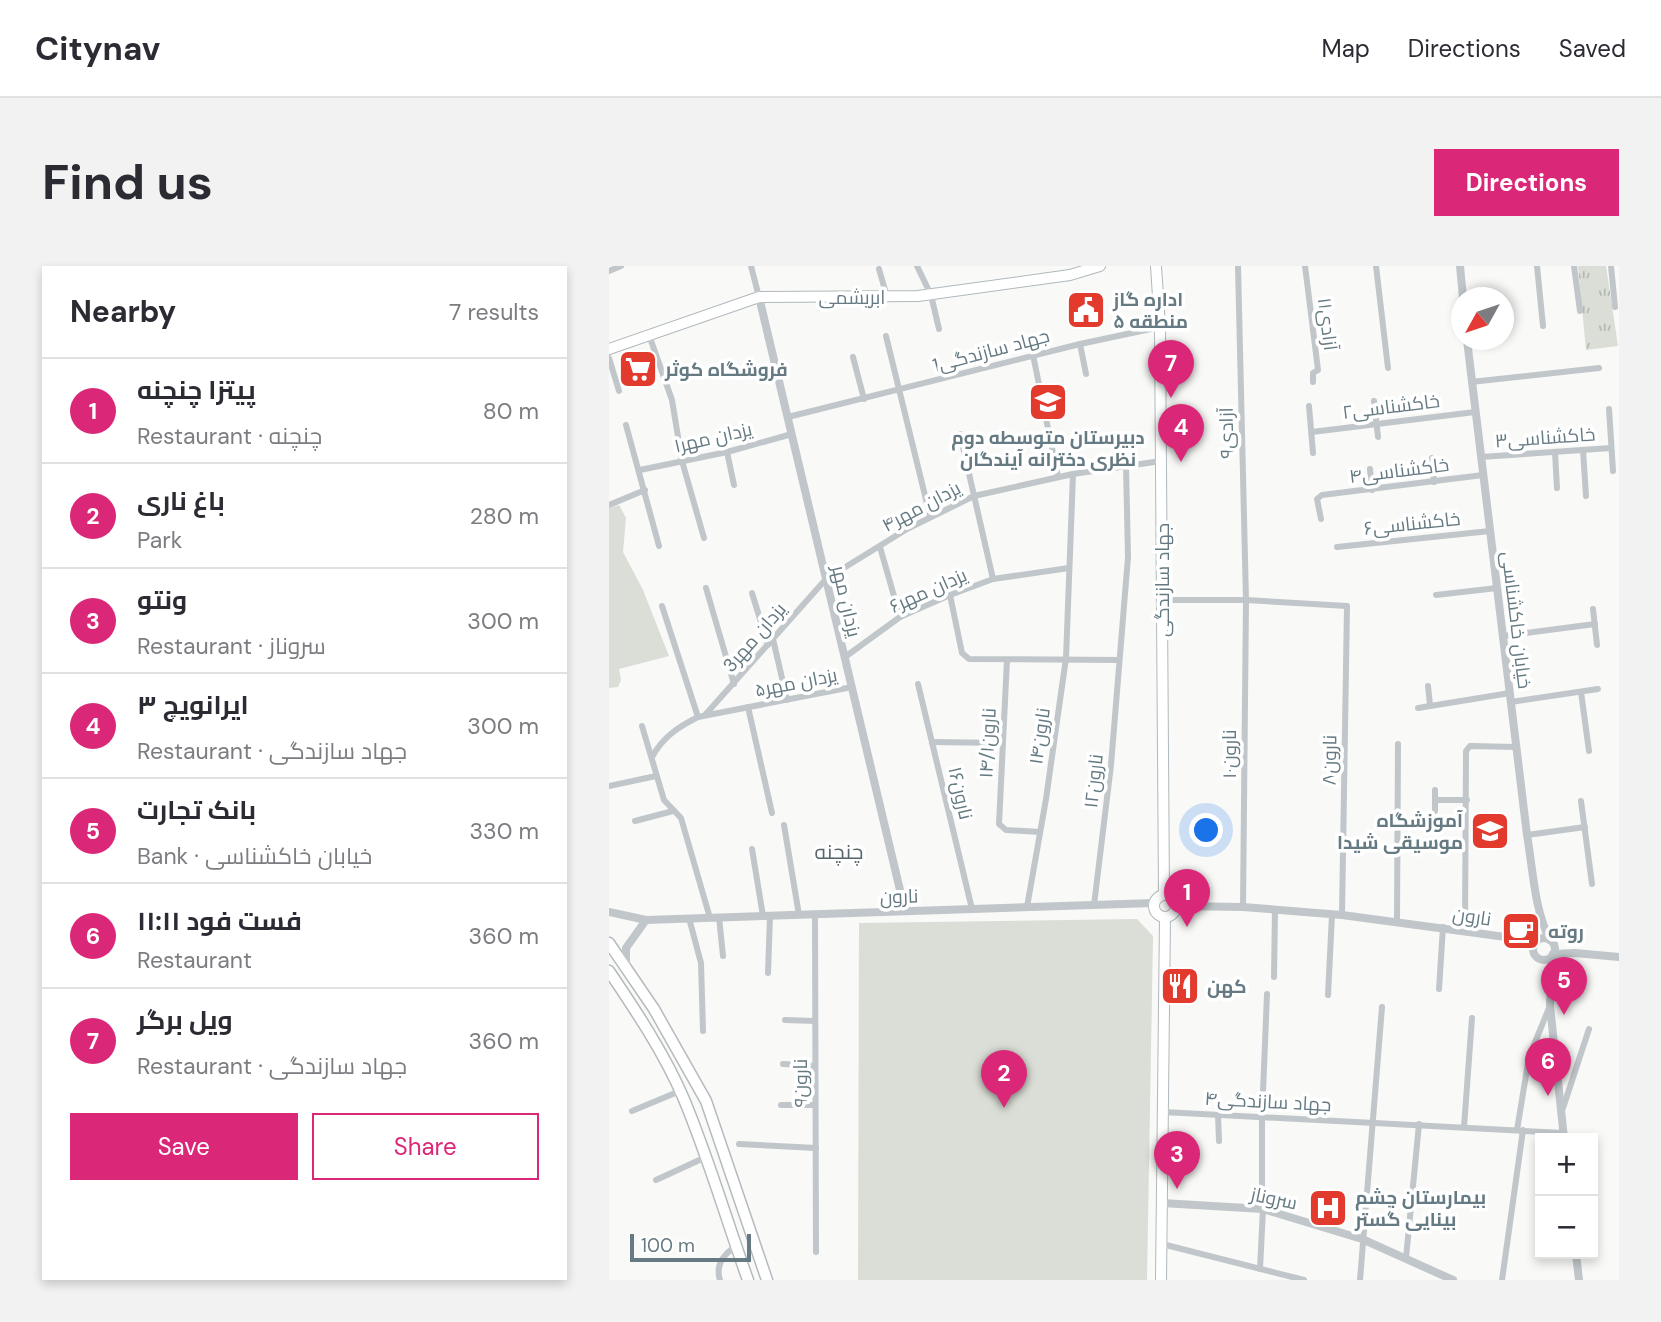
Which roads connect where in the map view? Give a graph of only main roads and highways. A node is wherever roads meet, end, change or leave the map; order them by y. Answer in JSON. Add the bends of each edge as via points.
{"nodes":[{"id":1,"x":1100,"y":266,"type":"edge"},
{"id":2,"x":1156,"y":266,"type":"edge"},
{"id":3,"x":1162,"y":266,"type":"edge"},
{"id":4,"x":1068,"y":270,"type":"edge"},
{"id":5,"x":1157,"y":280,"type":"junction"},
{"id":6,"x":609,"y":349,"type":"edge"},
{"id":7,"x":1164,"y":894,"type":"junction"},
{"id":8,"x":1165,"y":917,"type":"junction"},
{"id":9,"x":609,"y":943,"type":"edge"},
{"id":10,"x":609,"y":971,"type":"edge"},
{"id":11,"x":613,"y":982,"type":"edge"},
{"id":12,"x":725,"y":1150,"type":"junction"},
{"id":13,"x":706,"y":1157,"type":"junction"},
{"id":14,"x":748,"y":1280,"type":"edge"},
{"id":15,"x":767,"y":1280,"type":"edge"},
{"id":16,"x":1161,"y":1280,"type":"edge"}],
"edges":[{"from":1,"to":4,"type":"main road","name":"ابریشمی"},
{"from":2,"to":5,"type":"main road","name":"جهاد سازندگی"},
{"from":3,"to":5,"type":"main road"},
{"from":4,"to":6,"type":"main road","name":"ابریشمی","via":[[931,295],[759,297]]},
{"from":5,"to":7,"type":"main road","name":"جهاد سازندگی"},
{"from":7,"to":8,"type":"main road","via":[[1154,903],[1156,913]]},
{"from":7,"to":8,"type":"main road","via":[[1176,905],[1172,915]]},
{"from":8,"to":16,"type":"main road"},
{"from":9,"to":12,"type":"main road","via":[[654,1009],[706,1101]]},
{"from":10,"to":11,"type":"main road"},
{"from":11,"to":13,"type":"main road","via":[[664,1058]]},
{"from":12,"to":13,"type":"main road"},
{"from":12,"to":15,"type":"main road"},
{"from":13,"to":14,"type":"main road"}]}
